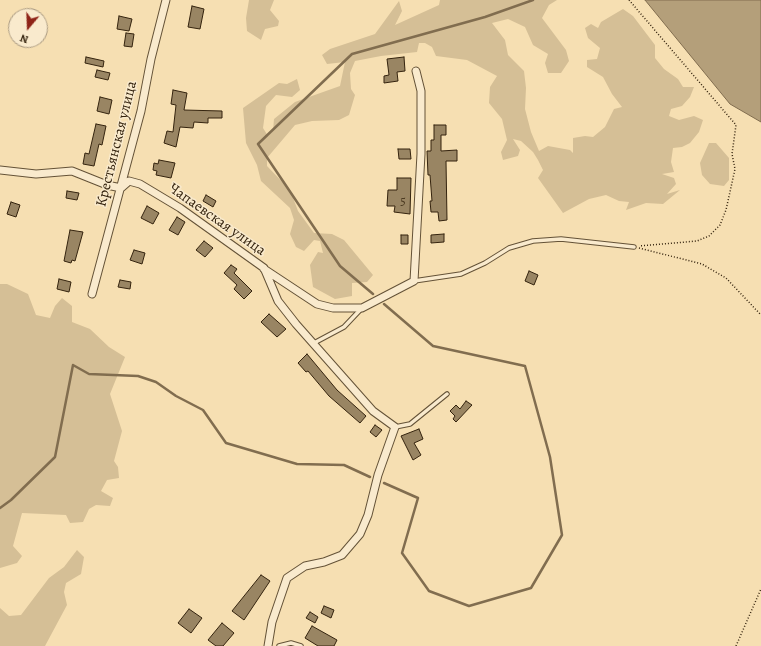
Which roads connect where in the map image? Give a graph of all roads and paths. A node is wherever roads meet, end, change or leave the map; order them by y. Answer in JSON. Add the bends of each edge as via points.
{"nodes":[{"id":1,"x":166,"y":0,"type":"edge"},
{"id":2,"x":629,"y":0,"type":"edge"},
{"id":3,"x":416,"y":72,"type":"dead end"},
{"id":4,"x":0,"y":170,"type":"edge"},
{"id":5,"x":121,"y":188,"type":"junction"},
{"id":6,"x":634,"y":247,"type":"junction"},
{"id":7,"x":264,"y":268,"type":"junction"},
{"id":8,"x":414,"y":281,"type":"junction"},
{"id":9,"x":92,"y":294,"type":"dead end"},
{"id":10,"x":362,"y":308,"type":"junction"},
{"id":11,"x":761,"y":315,"type":"edge"},
{"id":12,"x":314,"y":343,"type":"junction"},
{"id":13,"x":447,"y":394,"type":"dead end"},
{"id":14,"x":395,"y":427,"type":"junction"},
{"id":15,"x":761,"y":589,"type":"edge"},
{"id":16,"x":268,"y":646,"type":"edge"},
{"id":17,"x":279,"y":646,"type":"edge"},
{"id":18,"x":301,"y":646,"type":"edge"},
{"id":19,"x":736,"y":646,"type":"edge"}],
"edges":[{"from":1,"to":5,"type":"street","name":"Крестьянская улица"},
{"from":2,"to":6,"type":"path","via":[[736,124],[732,154],[735,170],[720,225],[709,236],[697,241]]},
{"from":3,"to":8,"type":"street","via":[[421,91],[421,154]]},
{"from":4,"to":5,"type":"street","via":[[36,174],[72,171],[106,185]]},
{"from":5,"to":7,"type":"street","name":"Чапаевская улица","via":[[129,181],[140,184],[180,208]]},
{"from":5,"to":9,"type":"street","name":"Крестьянская улица"},
{"from":6,"to":8,"type":"lane","via":[[561,239],[533,241],[509,248],[462,274]]},
{"from":6,"to":11,"type":"path","via":[[702,264],[726,278]]},
{"from":7,"to":10,"type":"street","via":[[317,304],[333,308]]},
{"from":7,"to":12,"type":"street","name":"Чапаевская улица","via":[[278,301]]},
{"from":8,"to":10,"type":"street"},
{"from":10,"to":12,"type":"lane","via":[[344,327]]},
{"from":12,"to":14,"type":"street","name":"Чапаевская улица","via":[[373,411]]},
{"from":13,"to":14,"type":"lane","via":[[410,424]]},
{"from":14,"to":16,"type":"street","via":[[360,534],[342,555],[305,566],[287,578],[272,622]]},
{"from":15,"to":19,"type":"path"},
{"from":17,"to":18,"type":"lane","via":[[291,643]]}]}
